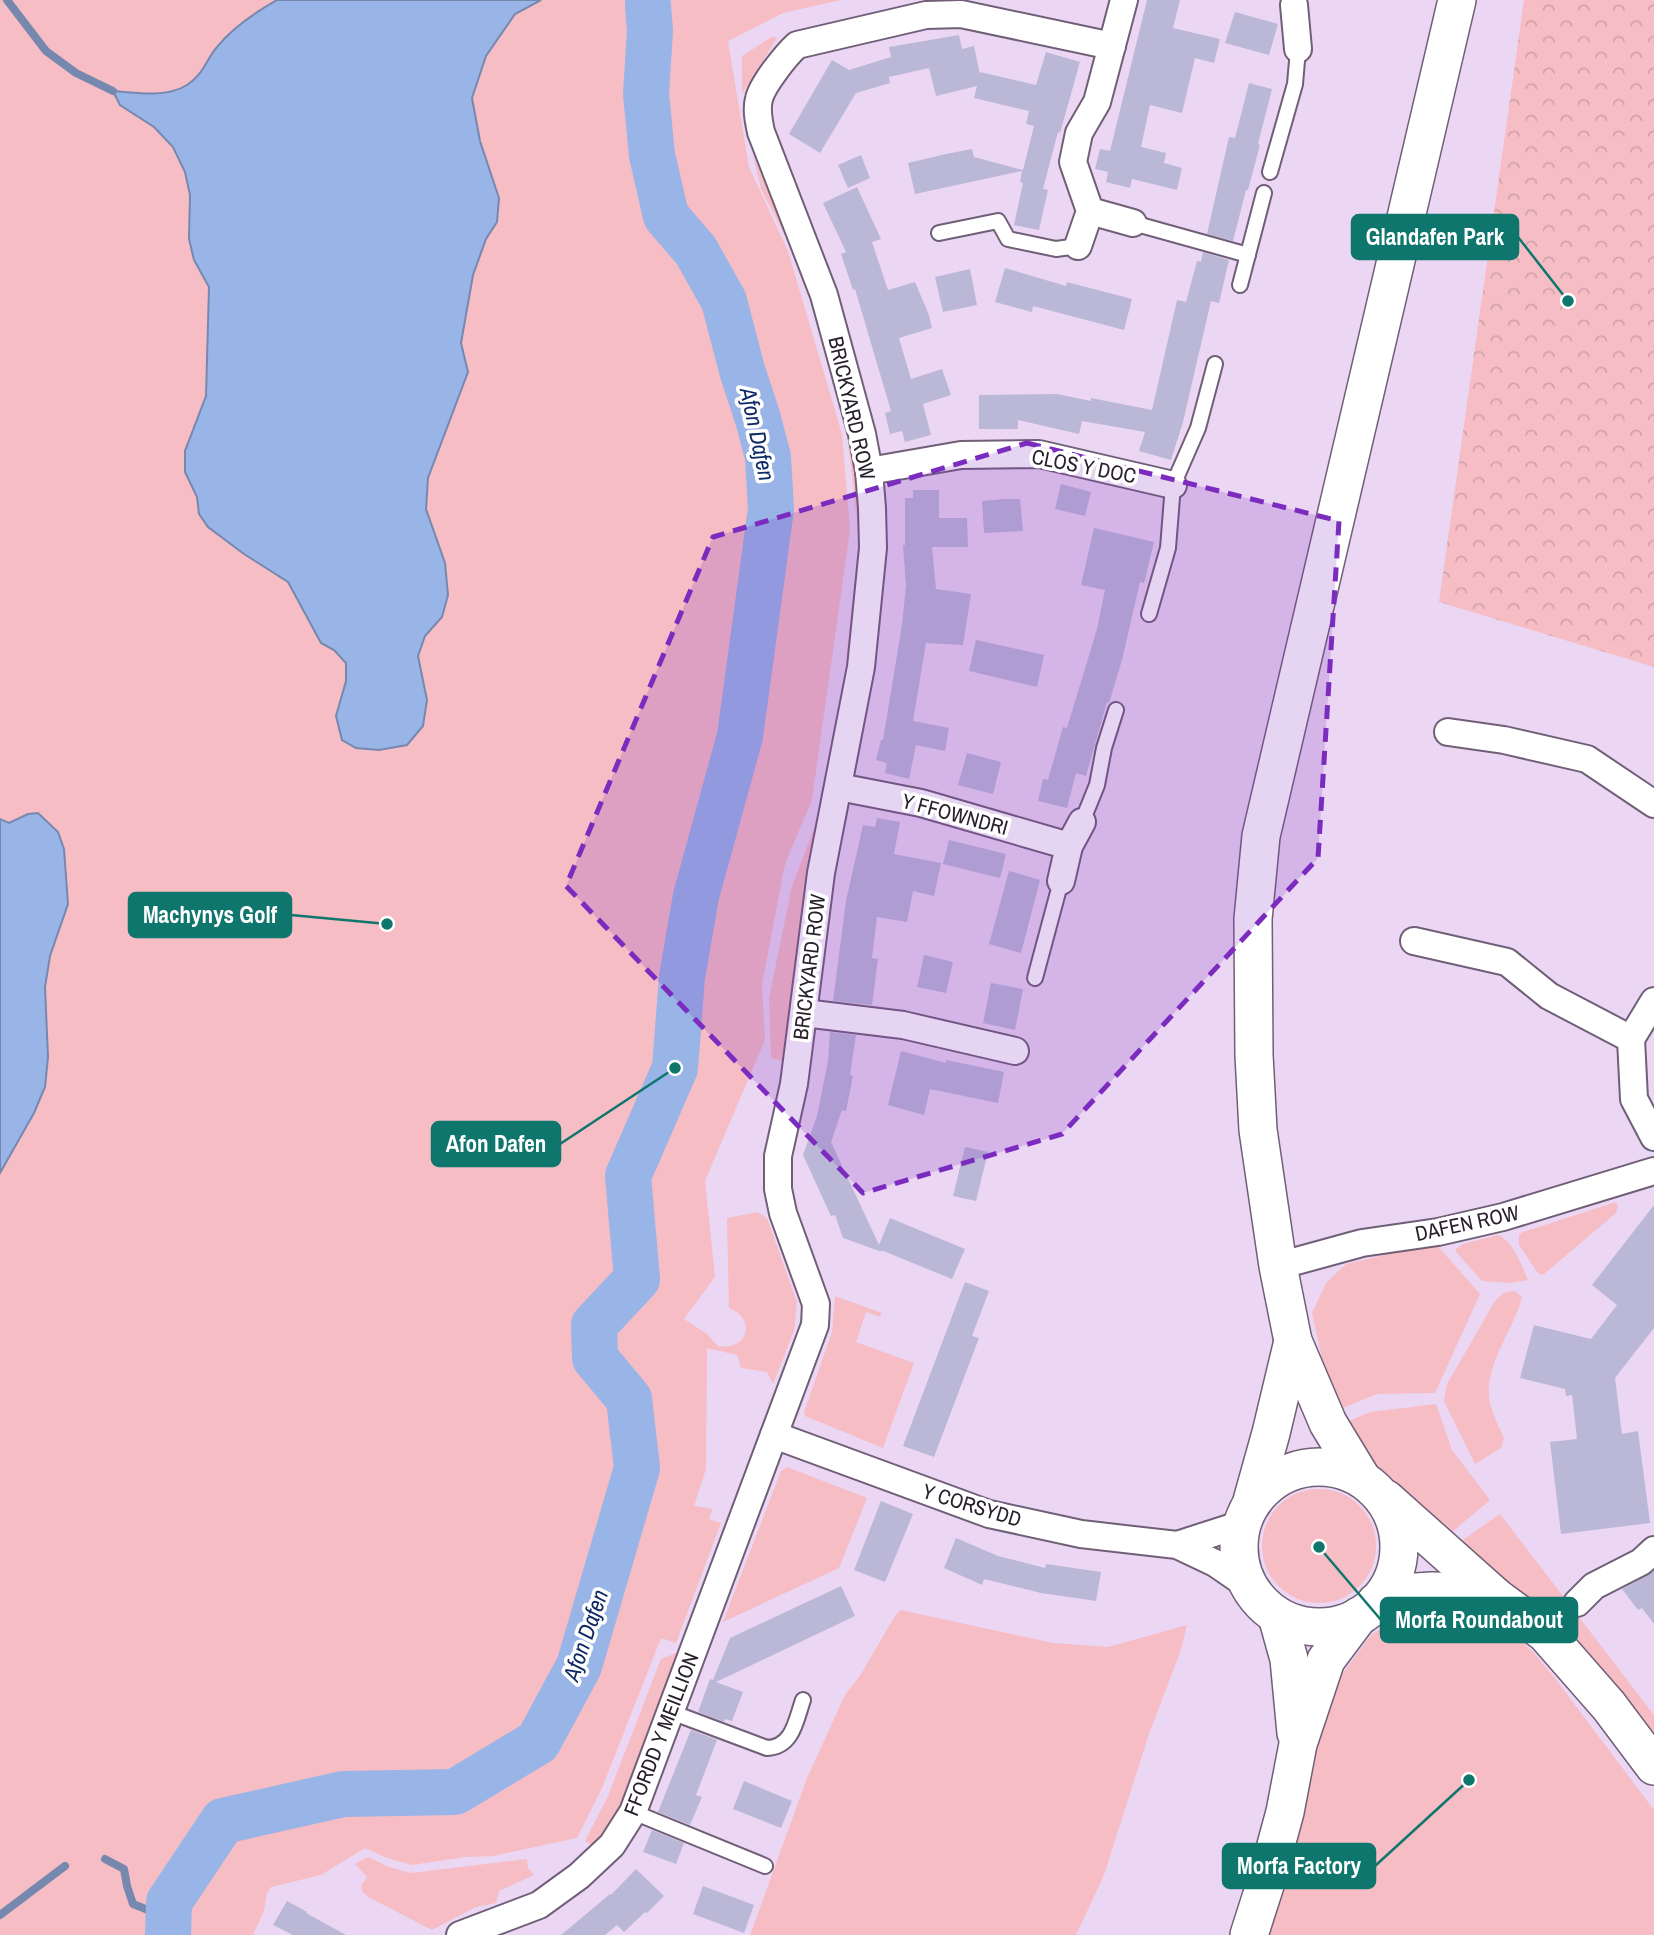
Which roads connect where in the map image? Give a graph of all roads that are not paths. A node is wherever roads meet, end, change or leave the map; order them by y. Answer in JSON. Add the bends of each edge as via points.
{"nodes":[{"id":1,"x":1124,"y":0,"type":"edge"},
{"id":2,"x":1457,"y":0,"type":"edge"},
{"id":3,"x":1291,"y":2,"type":"edge"},
{"id":4,"x":934,"y":7,"type":"edge"},
{"id":5,"x":1112,"y":46,"type":"junction"},
{"id":6,"x":1298,"y":49,"type":"joint"},
{"id":7,"x":1270,"y":172,"type":"dead end"},
{"id":8,"x":1265,"y":192,"type":"dead end"},
{"id":9,"x":1090,"y":211,"type":"junction"},
{"id":10,"x":1133,"y":223,"type":"joint"},
{"id":11,"x":939,"y":233,"type":"dead end"},
{"id":12,"x":1078,"y":246,"type":"joint"},
{"id":13,"x":1248,"y":255,"type":"junction"},
{"id":14,"x":1240,"y":285,"type":"dead end"},
{"id":15,"x":1215,"y":364,"type":"dead end"},
{"id":16,"x":869,"y":471,"type":"junction"},
{"id":17,"x":1173,"y":485,"type":"junction"},
{"id":18,"x":1149,"y":614,"type":"dead end"},
{"id":19,"x":1116,"y":710,"type":"dead end"},
{"id":20,"x":1448,"y":732,"type":"dead end"},
{"id":21,"x":839,"y":787,"type":"junction"},
{"id":22,"x":1654,"y":804,"type":"edge"},
{"id":23,"x":1082,"y":822,"type":"joint"},
{"id":24,"x":1069,"y":846,"type":"junction"},
{"id":25,"x":1061,"y":881,"type":"joint"},
{"id":26,"x":1414,"y":941,"type":"dead end"},
{"id":27,"x":1035,"y":978,"type":"dead end"},
{"id":28,"x":1654,"y":1001,"type":"edge"},
{"id":29,"x":804,"y":1013,"type":"junction"},
{"id":30,"x":1631,"y":1039,"type":"junction"},
{"id":31,"x":1015,"y":1051,"type":"dead end"},
{"id":32,"x":1654,"y":1137,"type":"edge"},
{"id":33,"x":1654,"y":1171,"type":"edge"},
{"id":34,"x":1278,"y":1266,"type":"junction"},
{"id":35,"x":1293,"y":1341,"type":"junction"},
{"id":36,"x":774,"y":1436,"type":"junction"},
{"id":37,"x":1371,"y":1487,"type":"junction"},
{"id":38,"x":1247,"y":1513,"type":"junction"},
{"id":39,"x":1177,"y":1545,"type":"junction"},
{"id":40,"x":1654,"y":1550,"type":"edge"},
{"id":41,"x":1250,"y":1587,"type":"junction"},
{"id":42,"x":1496,"y":1597,"type":"junction"},
{"id":43,"x":1577,"y":1603,"type":"dead end"},
{"id":44,"x":1368,"y":1609,"type":"junction"},
{"id":45,"x":1278,"y":1616,"type":"junction"},
{"id":46,"x":803,"y":1700,"type":"dead end"},
{"id":47,"x":671,"y":1712,"type":"junction"},
{"id":48,"x":1298,"y":1744,"type":"junction"},
{"id":49,"x":1654,"y":1766,"type":"edge"},
{"id":50,"x":633,"y":1812,"type":"junction"},
{"id":51,"x":765,"y":1866,"type":"dead end"},
{"id":52,"x":495,"y":1929,"type":"edge"},
{"id":53,"x":460,"y":1935,"type":"edge"},
{"id":54,"x":1248,"y":1935,"type":"edge"}],
"edges":[{"from":1,"to":5,"type":"street"},
{"from":2,"to":34,"type":"main road","via":[[1261,836],[1253,919],[1254,1055],[1258,1130]]},
{"from":3,"to":6,"type":"street"},
{"from":4,"to":5,"type":"street","name":"BRICKYARD ROW"},
{"from":4,"to":16,"type":"street","name":"BRICKYARD ROW","via":[[917,16],[797,45],[759,99],[761,132],[824,295]]},
{"from":5,"to":9,"type":"street","via":[[1097,102],[1079,133],[1073,162]]},
{"from":6,"to":7,"type":"lane","via":[[1295,84]]},
{"from":8,"to":13,"type":"lane"},
{"from":9,"to":10,"type":"street"},
{"from":9,"to":12,"type":"street"},
{"from":10,"to":13,"type":"lane"},
{"from":11,"to":12,"type":"lane","via":[[998,221],[1008,239],[1056,249]]},
{"from":13,"to":14,"type":"lane"},
{"from":15,"to":17,"type":"lane","via":[[1198,428]]},
{"from":16,"to":17,"type":"street","name":"CLOS Y DOC","via":[[961,455],[1039,454]]},
{"from":16,"to":21,"type":"street","name":"BRICKYARD ROW","via":[[870,593]]},
{"from":17,"to":18,"type":"lane","via":[[1168,548]]},
{"from":19,"to":23,"type":"lane","via":[[1097,785]]},
{"from":20,"to":22,"type":"street","via":[[1587,759]]},
{"from":21,"to":24,"type":"street","name":"Y FFOWNDRI","via":[[921,803]]},
{"from":21,"to":29,"type":"street","name":"BRICKYARD ROW","via":[[821,873]]},
{"from":23,"to":24,"type":"street"},
{"from":24,"to":25,"type":"street"},
{"from":25,"to":27,"type":"lane"},
{"from":26,"to":30,"type":"street","via":[[1507,962],[1549,996]]},
{"from":28,"to":30,"type":"street"},
{"from":29,"to":31,"type":"street","via":[[903,1025]]},
{"from":29,"to":36,"type":"street","name":"BRICKYARD ROW","via":[[778,1156],[778,1189],[816,1304],[815,1325]]},
{"from":30,"to":32,"type":"street","via":[[1634,1099]]},
{"from":33,"to":34,"type":"street","name":"DAFEN ROW","via":[[1503,1217],[1362,1243]]},
{"from":34,"to":35,"type":"main road"},
{"from":35,"to":37,"type":"main road","via":[[1328,1423]]},
{"from":35,"to":38,"type":"main road"},
{"from":36,"to":39,"type":"street","name":"Y CORSYDD","via":[[989,1514],[1081,1534]]},
{"from":36,"to":47,"type":"street","name":"FFORDD Y MEILLION"},
{"from":37,"to":38,"type":"main road","via":[[1340,1469],[1315,1466],[1291,1471],[1269,1483]]},
{"from":37,"to":42,"type":"main road"},
{"from":37,"to":44,"type":"main road","via":[[1393,1515],[1399,1539],[1390,1584]]},
{"from":38,"to":39,"type":"street","name":"Y CORSYDD"},
{"from":38,"to":41,"type":"main road","via":[[1238,1548]]},
{"from":39,"to":41,"type":"street","name":"Y CORSYDD"},
{"from":40,"to":43,"type":"street","via":[[1594,1586]]},
{"from":41,"to":45,"type":"main road"},
{"from":42,"to":44,"type":"main road","via":[[1437,1589],[1395,1595]]},
{"from":42,"to":49,"type":"main road","via":[[1546,1634]]},
{"from":44,"to":45,"type":"main road","via":[[1338,1624],[1316,1627]]},
{"from":44,"to":48,"type":"main road","via":[[1326,1660]]},
{"from":45,"to":48,"type":"main road","via":[[1289,1659]]},
{"from":46,"to":47,"type":"lane","via":[[789,1739],[774,1748]]},
{"from":47,"to":50,"type":"street","name":"FFORDD Y MEILLION"},
{"from":48,"to":54,"type":"main road","via":[[1285,1812]]},
{"from":50,"to":51,"type":"lane"},
{"from":50,"to":52,"type":"street","name":"FFORDD Y MEILLION","via":[[612,1845],[579,1875],[539,1905]]},
{"from":52,"to":53,"type":"street","name":"FFORDD Y MEILLION"}]}
